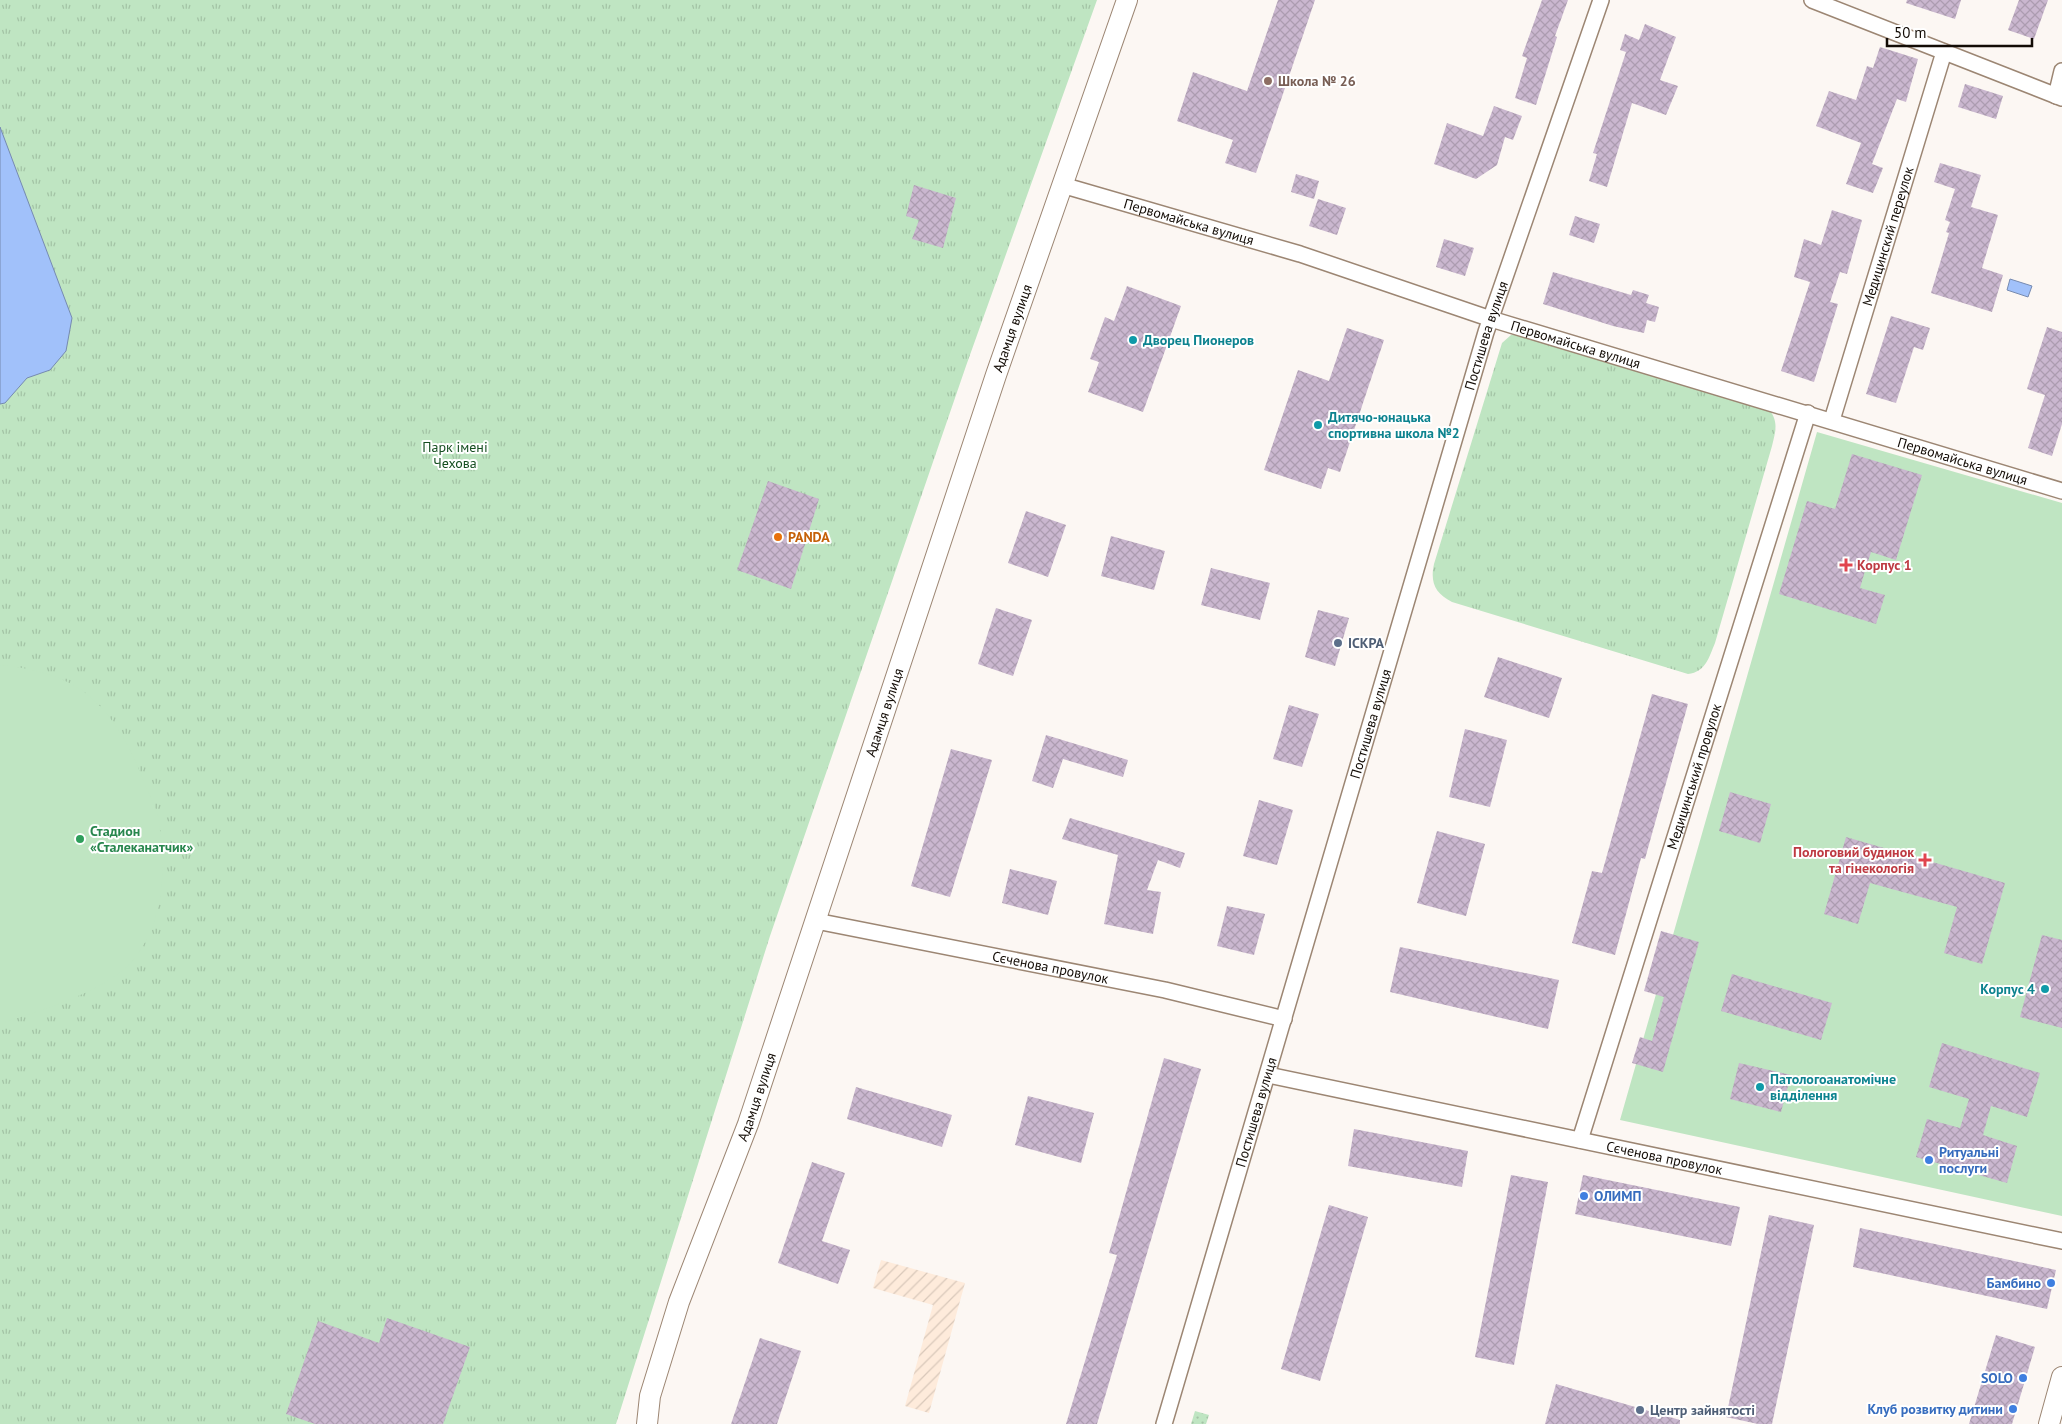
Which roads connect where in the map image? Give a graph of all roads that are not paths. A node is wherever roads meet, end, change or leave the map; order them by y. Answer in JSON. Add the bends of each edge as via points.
{"nodes":[{"id":1,"x":1126,"y":0,"type":"edge"},
{"id":2,"x":1601,"y":0,"type":"edge"},
{"id":3,"x":1812,"y":0,"type":"edge"},
{"id":4,"x":1944,"y":52,"type":"junction"},
{"id":5,"x":2062,"y":71,"type":"edge"},
{"id":6,"x":2059,"y":97,"type":"edge"},
{"id":7,"x":1062,"y":185,"type":"junction"},
{"id":8,"x":1491,"y":319,"type":"junction"},
{"id":9,"x":1808,"y":413,"type":"junction"},
{"id":10,"x":1832,"y":420,"type":"junction"},
{"id":11,"x":2062,"y":491,"type":"edge"},
{"id":12,"x":816,"y":920,"type":"junction"},
{"id":13,"x":1284,"y":1019,"type":"junction"},
{"id":14,"x":1268,"y":1075,"type":"junction"},
{"id":15,"x":1580,"y":1140,"type":"junction"},
{"id":16,"x":2062,"y":1241,"type":"edge"},
{"id":17,"x":2062,"y":1377,"type":"edge"},
{"id":18,"x":647,"y":1424,"type":"edge"},
{"id":19,"x":1164,"y":1424,"type":"edge"},
{"id":20,"x":2049,"y":1424,"type":"edge"}],
"edges":[{"from":1,"to":7,"type":"street","name":"Адамця вулиця"},
{"from":2,"to":8,"type":"street","name":"Постишева вулиця"},
{"from":3,"to":4,"type":"street"},
{"from":4,"to":6,"type":"street"},
{"from":4,"to":10,"type":"street","name":"Медицинский переулок"},
{"from":5,"to":6,"type":"street"},
{"from":7,"to":8,"type":"street","name":"Первомайська вулиця","via":[[1300,254]]},
{"from":7,"to":12,"type":"street","name":"Адамця вулиця"},
{"from":8,"to":9,"type":"street","name":"Первомайська вулиця"},
{"from":8,"to":13,"type":"street","name":"Постишева вулиця"},
{"from":9,"to":10,"type":"street","name":"Первомайська вулиця"},
{"from":9,"to":15,"type":"street","name":"Медицинський провулок"},
{"from":10,"to":11,"type":"street","name":"Первомайська вулиця"},
{"from":12,"to":13,"type":"street","name":"Сєченова провулок","via":[[1155,988]]},
{"from":12,"to":18,"type":"street","name":"Адамця вулиця","via":[[748,1124],[679,1302],[650,1396]]},
{"from":13,"to":14,"type":"street","name":"Постишева вулиця"},
{"from":14,"to":15,"type":"street","name":"Сєченова провулок"},
{"from":14,"to":19,"type":"street","name":"Постишева вулиця"},
{"from":15,"to":16,"type":"street","name":"Сєченова провулок"},
{"from":17,"to":20,"type":"street"}]}
